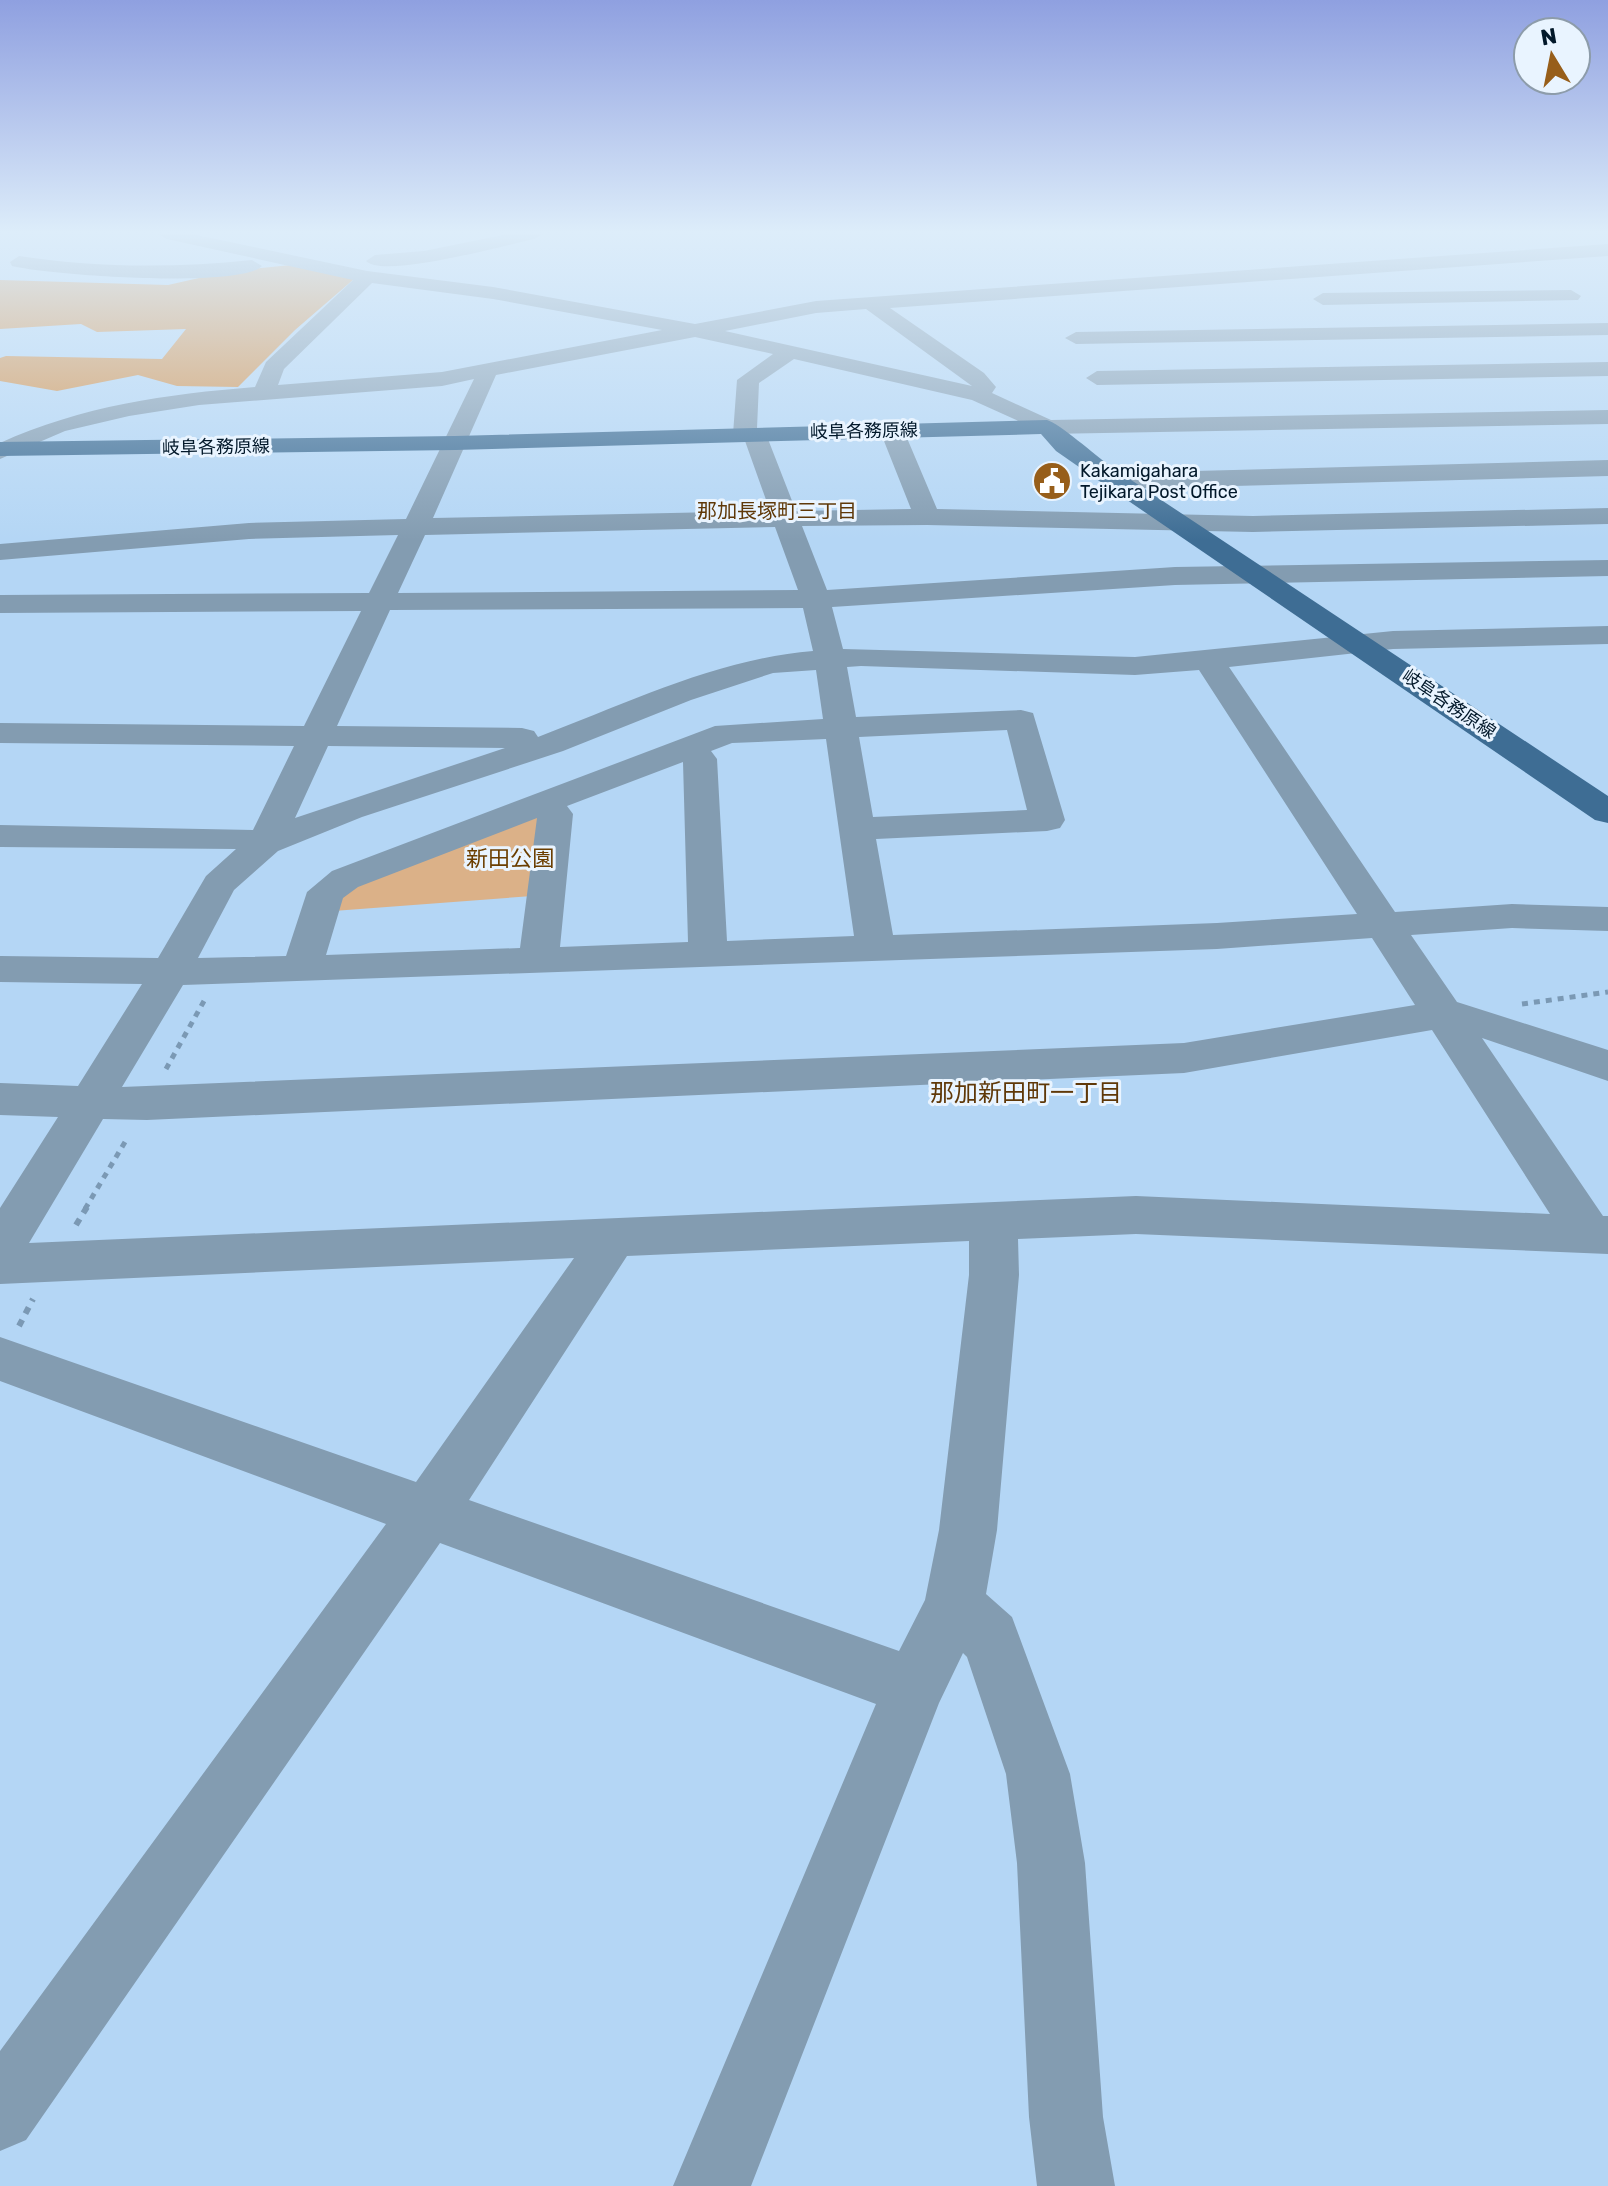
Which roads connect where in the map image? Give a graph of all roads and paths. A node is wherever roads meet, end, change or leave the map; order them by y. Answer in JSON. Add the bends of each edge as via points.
{"nodes":[{"id":1,"x":306,"y":336,"type":"edge"},
{"id":2,"x":664,"y":336,"type":"edge"},
{"id":3,"x":721,"y":336,"type":"edge"},
{"id":4,"x":916,"y":336,"type":"edge"},
{"id":5,"x":1215,"y":336,"type":"edge"},
{"id":6,"x":1357,"y":336,"type":"edge"},
{"id":7,"x":1076,"y":338,"type":"joint"},
{"id":8,"x":791,"y":352,"type":"junction"},
{"id":9,"x":1608,"y":369,"type":"edge"},
{"id":10,"x":483,"y":372,"type":"junction"},
{"id":11,"x":1391,"y":372,"type":"junction"},
{"id":12,"x":1097,"y":378,"type":"junction"},
{"id":13,"x":263,"y":394,"type":"junction"},
{"id":14,"x":979,"y":395,"type":"junction"},
{"id":15,"x":1608,"y":417,"type":"edge"},
{"id":16,"x":1435,"y":421,"type":"junction"},
{"id":17,"x":1122,"y":425,"type":"junction"},
{"id":18,"x":1047,"y":427,"type":"junction"},
{"id":19,"x":892,"y":431,"type":"junction"},
{"id":20,"x":749,"y":434,"type":"junction"},
{"id":21,"x":455,"y":443,"type":"junction"},
{"id":22,"x":1,"y":450,"type":"edge"},
{"id":23,"x":1608,"y":468,"type":"edge"},
{"id":24,"x":1483,"y":471,"type":"junction"},
{"id":25,"x":1117,"y":481,"type":"junction"},
{"id":26,"x":1608,"y":516,"type":"edge"},
{"id":27,"x":927,"y":517,"type":"junction"},
{"id":28,"x":1528,"y":517,"type":"junction"},
{"id":29,"x":785,"y":521,"type":"junction"},
{"id":30,"x":1181,"y":524,"type":"junction"},
{"id":31,"x":415,"y":527,"type":"junction"},
{"id":32,"x":0,"y":552,"type":"edge"},
{"id":33,"x":1608,"y":568,"type":"edge"},
{"id":34,"x":1575,"y":569,"type":"junction"},
{"id":35,"x":1256,"y":576,"type":"junction"},
{"id":36,"x":1600,"y":597,"type":"dead end"},
{"id":37,"x":816,"y":599,"type":"junction"},
{"id":38,"x":380,"y":601,"type":"junction"},
{"id":39,"x":0,"y":604,"type":"edge"},
{"id":40,"x":1608,"y":635,"type":"edge"},
{"id":41,"x":1359,"y":643,"type":"junction"},
{"id":42,"x":830,"y":658,"type":"junction"},
{"id":43,"x":1209,"y":661,"type":"junction"},
{"id":44,"x":841,"y":729,"type":"junction"},
{"id":45,"x":0,"y":733,"type":"edge"},
{"id":46,"x":318,"y":736,"type":"junction"},
{"id":47,"x":551,"y":744,"type":"junction"},
{"id":48,"x":689,"y":748,"type":"junction"},
{"id":49,"x":546,"y":802,"type":"junction"},
{"id":50,"x":1608,"y":812,"type":"edge"},
{"id":51,"x":855,"y":829,"type":"junction"},
{"id":52,"x":0,"y":836,"type":"edge"},
{"id":53,"x":265,"y":843,"type":"junction"},
{"id":54,"x":1608,"y":919,"type":"edge"},
{"id":55,"x":1385,"y":922,"type":"junction"},
{"id":56,"x":875,"y":947,"type":"junction"},
{"id":57,"x":708,"y":952,"type":"junction"},
{"id":58,"x":539,"y":958,"type":"junction"},
{"id":59,"x":302,"y":968,"type":"junction"},
{"id":60,"x":0,"y":969,"type":"edge"},
{"id":61,"x":170,"y":972,"type":"junction"},
{"id":62,"x":220,"y":972,"type":"junction"},
{"id":63,"x":1445,"y":1014,"type":"junction"},
{"id":64,"x":1608,"y":1066,"type":"edge"},
{"id":65,"x":0,"y":1099,"type":"edge"},
{"id":66,"x":93,"y":1100,"type":"junction"},
{"id":67,"x":147,"y":1104,"type":"junction"},
{"id":68,"x":993,"y":1219,"type":"junction"},
{"id":69,"x":1598,"y":1234,"type":"edge"},
{"id":70,"x":605,"y":1237,"type":"junction"},
{"id":71,"x":0,"y":1249,"type":"edge"},
{"id":72,"x":0,"y":1264,"type":"edge"},
{"id":73,"x":53,"y":1265,"type":"junction"},
{"id":74,"x":8,"y":1346,"type":"edge"},
{"id":75,"x":428,"y":1513,"type":"junction"},
{"id":76,"x":954,"y":1606,"type":"junction"},
{"id":77,"x":914,"y":1687,"type":"junction"},
{"id":78,"x":0,"y":2114,"type":"edge"},
{"id":79,"x":712,"y":2186,"type":"edge"},
{"id":80,"x":1076,"y":2186,"type":"edge"}],
"edges":[{"from":1,"to":13,"type":"street","via":[[274,367]]},
{"from":2,"to":10,"type":"street"},
{"from":3,"to":8,"type":"street"},
{"from":4,"to":14,"type":"street","via":[[976,378],[985,387]]},
{"from":5,"to":7,"type":"street"},
{"from":6,"to":11,"type":"street"},
{"from":7,"to":12,"type":"street"},
{"from":8,"to":14,"type":"street"},
{"from":8,"to":20,"type":"street","via":[[748,380]]},
{"from":9,"to":11,"type":"street"},
{"from":10,"to":13,"type":"street"},
{"from":10,"to":21,"type":"street","via":[[486,378]]},
{"from":11,"to":12,"type":"street"},
{"from":11,"to":16,"type":"street"},
{"from":12,"to":17,"type":"street"},
{"from":13,"to":22,"type":"street","via":[[129,409],[57,426]]},
{"from":14,"to":18,"type":"street"},
{"from":15,"to":16,"type":"street"},
{"from":16,"to":17,"type":"street"},
{"from":16,"to":24,"type":"street"},
{"from":17,"to":18,"type":"street"},
{"from":18,"to":19,"type":"main road","name":"岐阜各務原線"},
{"from":18,"to":25,"type":"main road","name":"岐阜各務原線","via":[[1065,446]]},
{"from":19,"to":20,"type":"main road","name":"岐阜各務原線"},
{"from":19,"to":27,"type":"street"},
{"from":20,"to":21,"type":"main road","name":"岐阜各務原線"},
{"from":20,"to":29,"type":"street"},
{"from":21,"to":22,"type":"main road","name":"岐阜各務原線"},
{"from":21,"to":31,"type":"street"},
{"from":23,"to":24,"type":"street"},
{"from":24,"to":25,"type":"street"},
{"from":24,"to":28,"type":"street"},
{"from":25,"to":30,"type":"main road","name":"岐阜各務原線"},
{"from":26,"to":28,"type":"street"},
{"from":27,"to":29,"type":"street"},
{"from":27,"to":30,"type":"street"},
{"from":28,"to":30,"type":"street"},
{"from":28,"to":34,"type":"street"},
{"from":29,"to":31,"type":"street"},
{"from":29,"to":37,"type":"street"},
{"from":30,"to":35,"type":"main road","name":"岐阜各務原線"},
{"from":31,"to":32,"type":"street","via":[[249,531]]},
{"from":31,"to":38,"type":"street"},
{"from":33,"to":34,"type":"street"},
{"from":34,"to":35,"type":"street"},
{"from":34,"to":36,"type":"street"},
{"from":35,"to":37,"type":"street","via":[[1051,582]]},
{"from":35,"to":41,"type":"main road","name":"岐阜各務原線"},
{"from":37,"to":38,"type":"street"},
{"from":37,"to":42,"type":"street"},
{"from":38,"to":39,"type":"street"},
{"from":38,"to":46,"type":"street"},
{"from":40,"to":41,"type":"street"},
{"from":41,"to":43,"type":"street"},
{"from":41,"to":50,"type":"main road","name":"岐阜各務原線"},
{"from":42,"to":43,"type":"street","via":[[1135,666]]},
{"from":42,"to":44,"type":"street"},
{"from":42,"to":47,"type":"street","via":[[770,664]]},
{"from":43,"to":55,"type":"street"},
{"from":44,"to":48,"type":"street","via":[[727,733]]},
{"from":44,"to":51,"type":"street"},
{"from":44,"to":51,"type":"street","via":[[1021,720],[1047,820]]},
{"from":45,"to":46,"type":"street"},
{"from":46,"to":47,"type":"street","via":[[532,738]]},
{"from":46,"to":53,"type":"street"},
{"from":47,"to":53,"type":"street","via":[[378,798]]},
{"from":48,"to":49,"type":"street"},
{"from":48,"to":57,"type":"street","via":[[700,759]]},
{"from":49,"to":58,"type":"street","via":[[555,814]]},
{"from":49,"to":59,"type":"street","via":[[345,879],[326,892]]},
{"from":51,"to":56,"type":"street"},
{"from":52,"to":53,"type":"street","via":[[234,838]]},
{"from":53,"to":61,"type":"street","via":[[219,884]]},
{"from":54,"to":55,"type":"street","via":[[1512,916]]},
{"from":55,"to":56,"type":"street","via":[[1217,936]]},
{"from":55,"to":63,"type":"street"},
{"from":56,"to":57,"type":"street"},
{"from":57,"to":58,"type":"street"},
{"from":58,"to":59,"type":"street"},
{"from":59,"to":62,"type":"street"},
{"from":60,"to":61,"type":"street"},
{"from":61,"to":62,"type":"street"},
{"from":61,"to":66,"type":"street"},
{"from":62,"to":67,"type":"path"},
{"from":63,"to":64,"type":"street"},
{"from":63,"to":67,"type":"street","via":[[1184,1058]]},
{"from":63,"to":69,"type":"street"},
{"from":65,"to":66,"type":"street"},
{"from":66,"to":67,"type":"street"},
{"from":66,"to":71,"type":"street"},
{"from":67,"to":73,"type":"path"},
{"from":68,"to":69,"type":"street","via":[[1136,1215]]},
{"from":68,"to":70,"type":"street"},
{"from":68,"to":76,"type":"street","via":[[994,1275],[968,1530]]},
{"from":70,"to":73,"type":"street"},
{"from":70,"to":75,"type":"street","via":[[603,1256]]},
{"from":72,"to":73,"type":"street"},
{"from":73,"to":74,"type":"path"},
{"from":74,"to":75,"type":"street"},
{"from":75,"to":77,"type":"street"},
{"from":75,"to":78,"type":"street"},
{"from":76,"to":77,"type":"street"},
{"from":76,"to":80,"type":"street","via":[[991,1638],[1038,1774],[1051,1863],[1066,2117]]},
{"from":77,"to":79,"type":"street"}]}
